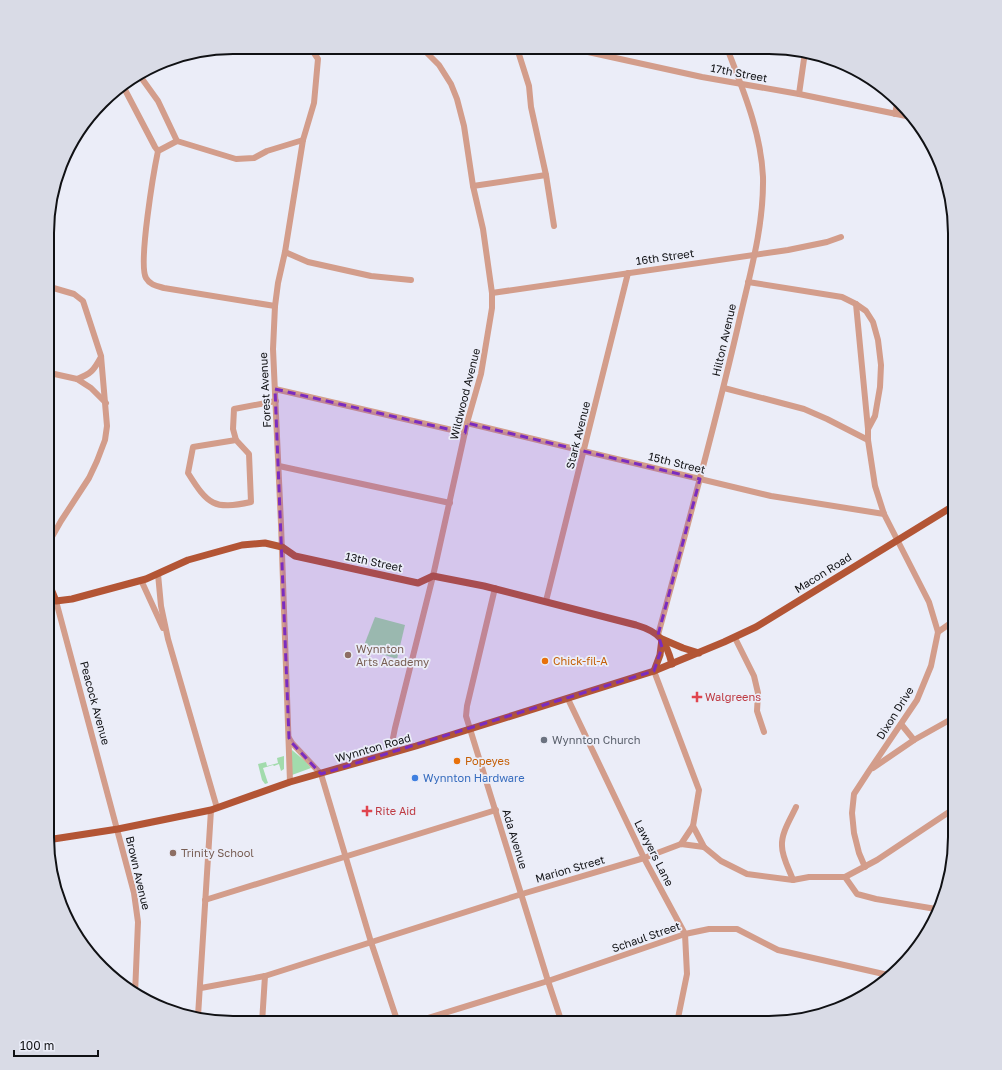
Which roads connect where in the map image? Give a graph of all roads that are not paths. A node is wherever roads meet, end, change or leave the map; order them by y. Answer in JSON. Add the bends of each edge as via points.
{"nodes":[{"id":1,"x":315,"y":54,"type":"edge"},
{"id":2,"x":428,"y":54,"type":"edge"},
{"id":3,"x":520,"y":54,"type":"edge"},
{"id":4,"x":598,"y":54,"type":"edge"},
{"id":5,"x":729,"y":54,"type":"edge"},
{"id":6,"x":804,"y":57,"type":"edge"},
{"id":7,"x":142,"y":79,"type":"edge"},
{"id":8,"x":741,"y":84,"type":"junction"},
{"id":9,"x":125,"y":90,"type":"edge"},
{"id":10,"x":799,"y":94,"type":"junction"},
{"id":11,"x":896,"y":107,"type":"edge"},
{"id":12,"x":895,"y":114,"type":"junction"},
{"id":13,"x":905,"y":116,"type":"edge"},
{"id":14,"x":303,"y":140,"type":"junction"},
{"id":15,"x":177,"y":141,"type":"junction"},
{"id":16,"x":158,"y":151,"type":"junction"},
{"id":17,"x":546,"y":174,"type":"junction"},
{"id":18,"x":473,"y":186,"type":"junction"},
{"id":19,"x":554,"y":226,"type":"dead end"},
{"id":20,"x":841,"y":237,"type":"dead end"},
{"id":21,"x":285,"y":252,"type":"junction"},
{"id":22,"x":754,"y":255,"type":"junction"},
{"id":23,"x":628,"y":273,"type":"junction"},
{"id":24,"x":411,"y":280,"type":"dead end"},
{"id":25,"x":748,"y":282,"type":"junction"},
{"id":26,"x":54,"y":288,"type":"edge"},
{"id":27,"x":492,"y":293,"type":"junction"},
{"id":28,"x":856,"y":304,"type":"junction"},
{"id":29,"x":275,"y":306,"type":"junction"},
{"id":30,"x":101,"y":356,"type":"junction"},
{"id":31,"x":54,"y":374,"type":"edge"},
{"id":32,"x":77,"y":378,"type":"junction"},
{"id":33,"x":724,"y":388,"type":"junction"},
{"id":34,"x":275,"y":389,"type":"junction"},
{"id":35,"x":276,"y":401,"type":"junction"},
{"id":36,"x":106,"y":403,"type":"junction"},
{"id":37,"x":467,"y":423,"type":"junction"},
{"id":38,"x":868,"y":429,"type":"junction"},
{"id":39,"x":465,"y":433,"type":"junction"},
{"id":40,"x":236,"y":440,"type":"junction"},
{"id":41,"x":868,"y":440,"type":"junction"},
{"id":42,"x":584,"y":451,"type":"junction"},
{"id":43,"x":279,"y":466,"type":"junction"},
{"id":44,"x":700,"y":479,"type":"junction"},
{"id":45,"x":450,"y":503,"type":"junction"},
{"id":46,"x":948,"y":509,"type":"edge"},
{"id":47,"x":884,"y":514,"type":"junction"},
{"id":48,"x":54,"y":534,"type":"edge"},
{"id":49,"x":898,"y":541,"type":"junction"},
{"id":50,"x":282,"y":547,"type":"junction"},
{"id":51,"x":158,"y":574,"type":"junction"},
{"id":52,"x":433,"y":576,"type":"junction"},
{"id":53,"x":141,"y":580,"type":"junction"},
{"id":54,"x":495,"y":588,"type":"junction"},
{"id":55,"x":54,"y":596,"type":"edge"},
{"id":56,"x":56,"y":601,"type":"junction"},
{"id":57,"x":546,"y":601,"type":"junction"},
{"id":58,"x":948,"y":625,"type":"edge"},
{"id":59,"x":938,"y":632,"type":"junction"},
{"id":60,"x":660,"y":637,"type":"junction"},
{"id":61,"x":168,"y":638,"type":"junction"},
{"id":62,"x":735,"y":638,"type":"junction"},
{"id":63,"x":699,"y":653,"type":"junction"},
{"id":64,"x":672,"y":664,"type":"junction"},
{"id":65,"x":654,"y":672,"type":"junction"},
{"id":66,"x":568,"y":699,"type":"junction"},
{"id":67,"x":948,"y":721,"type":"edge"},
{"id":68,"x":901,"y":724,"type":"junction"},
{"id":69,"x":471,"y":729,"type":"junction"},
{"id":70,"x":764,"y":732,"type":"dead end"},
{"id":71,"x":289,"y":738,"type":"junction"},
{"id":72,"x":914,"y":740,"type":"junction"},
{"id":73,"x":396,"y":752,"type":"junction"},
{"id":74,"x":869,"y":771,"type":"junction"},
{"id":75,"x":321,"y":774,"type":"junction"},
{"id":76,"x":290,"y":782,"type":"junction"},
{"id":77,"x":796,"y":806,"type":"dead end"},
{"id":78,"x":214,"y":809,"type":"junction"},
{"id":79,"x":496,"y":810,"type":"junction"},
{"id":80,"x":948,"y":813,"type":"edge"},
{"id":81,"x":693,"y":826,"type":"junction"},
{"id":82,"x":118,"y":829,"type":"junction"},
{"id":83,"x":54,"y":839,"type":"edge"},
{"id":84,"x":681,"y":844,"type":"junction"},
{"id":85,"x":704,"y":847,"type":"junction"},
{"id":86,"x":345,"y":857,"type":"junction"},
{"id":87,"x":644,"y":858,"type":"junction"},
{"id":88,"x":864,"y":867,"type":"junction"},
{"id":89,"x":845,"y":877,"type":"junction"},
{"id":90,"x":793,"y":880,"type":"junction"},
{"id":91,"x":522,"y":894,"type":"junction"},
{"id":92,"x":205,"y":900,"type":"junction"},
{"id":93,"x":933,"y":908,"type":"edge"},
{"id":94,"x":685,"y":934,"type":"junction"},
{"id":95,"x":371,"y":942,"type":"junction"},
{"id":96,"x":884,"y":974,"type":"edge"},
{"id":97,"x":265,"y":976,"type":"junction"},
{"id":98,"x":548,"y":981,"type":"junction"},
{"id":99,"x":135,"y":987,"type":"edge"},
{"id":100,"x":201,"y":988,"type":"junction"},
{"id":101,"x":198,"y":1013,"type":"edge"},
{"id":102,"x":262,"y":1016,"type":"edge"},
{"id":103,"x":396,"y":1016,"type":"edge"},
{"id":104,"x":433,"y":1016,"type":"edge"},
{"id":105,"x":560,"y":1016,"type":"edge"},
{"id":106,"x":678,"y":1016,"type":"edge"}],
"edges":[{"from":1,"to":14,"type":"street","name":"Forest Avenue","via":[[318,66],[314,103]]},
{"from":2,"to":18,"type":"street","name":"Wildwood Avenue","via":[[439,65],[457,99],[464,126]]},
{"from":3,"to":17,"type":"street","via":[[529,86],[531,107]]},
{"from":4,"to":8,"type":"street","name":"17th Street"},
{"from":5,"to":8,"type":"street","name":"Hilton Avenue"},
{"from":6,"to":10,"type":"street"},
{"from":7,"to":15,"type":"street","via":[[158,101]]},
{"from":8,"to":10,"type":"street","name":"17th Street"},
{"from":8,"to":22,"type":"street","name":"Hilton Avenue","via":[[757,139],[762,175],[761,215]]},
{"from":9,"to":16,"type":"street"},
{"from":10,"to":12,"type":"street","name":"17th Street"},
{"from":11,"to":12,"type":"street"},
{"from":12,"to":13,"type":"street","name":"17th Street"},
{"from":14,"to":15,"type":"street","via":[[267,151],[254,158],[236,159]]},
{"from":14,"to":21,"type":"street","name":"Forest Avenue"},
{"from":15,"to":16,"type":"street"},
{"from":16,"to":29,"type":"street","via":[[144,247],[143,272],[146,279],[152,285],[164,288]]},
{"from":17,"to":18,"type":"street"},
{"from":17,"to":19,"type":"street"},
{"from":18,"to":27,"type":"street","name":"Wildwood Avenue","via":[[483,229]]},
{"from":20,"to":22,"type":"street","name":"16th Street","via":[[827,242]]},
{"from":21,"to":24,"type":"street","via":[[308,262],[372,276]]},
{"from":21,"to":29,"type":"street","name":"Forest Avenue"},
{"from":22,"to":23,"type":"street","name":"16th Street"},
{"from":22,"to":25,"type":"street","name":"Hilton Avenue"},
{"from":23,"to":27,"type":"street","name":"16th Street"},
{"from":23,"to":42,"type":"street","name":"Stark Avenue"},
{"from":25,"to":28,"type":"street","name":"Dixon Drive","via":[[842,297]]},
{"from":25,"to":33,"type":"street","name":"Hilton Avenue"},
{"from":26,"to":30,"type":"street","via":[[74,294],[83,301]]},
{"from":27,"to":37,"type":"street","name":"Wildwood Avenue","via":[[482,373]]},
{"from":28,"to":38,"type":"street","name":"Dixon Drive"},
{"from":28,"to":38,"type":"street","name":"Dixon Drive","via":[[866,311],[873,322],[881,365],[875,416]]},
{"from":29,"to":34,"type":"street","name":"Forest Avenue"},
{"from":30,"to":32,"type":"street","via":[[89,374]]},
{"from":30,"to":36,"type":"street"},
{"from":31,"to":32,"type":"street"},
{"from":32,"to":36,"type":"street"},
{"from":33,"to":41,"type":"street","via":[[804,409]]},
{"from":33,"to":44,"type":"street","name":"Hilton Avenue"},
{"from":34,"to":35,"type":"street","name":"Forest Avenue"},
{"from":34,"to":39,"type":"street"},
{"from":35,"to":40,"type":"street","via":[[234,409],[233,429]]},
{"from":35,"to":43,"type":"street","name":"Forest Avenue"},
{"from":36,"to":48,"type":"street","via":[[105,440],[97,461]]},
{"from":37,"to":39,"type":"street","name":"Wildwood Avenue"},
{"from":37,"to":42,"type":"street","name":"15th Street"},
{"from":38,"to":41,"type":"street","name":"Dixon Drive"},
{"from":39,"to":45,"type":"street","name":"Wildwood Avenue"},
{"from":40,"to":40,"type":"street","via":[[249,454],[251,502],[233,506],[218,505],[209,501],[188,474],[193,447]]},
{"from":41,"to":47,"type":"street","name":"Dixon Drive","via":[[875,486]]},
{"from":42,"to":44,"type":"street","name":"15th Street"},
{"from":42,"to":57,"type":"street","name":"Stark Avenue"},
{"from":43,"to":45,"type":"street"},
{"from":43,"to":50,"type":"street","name":"Forest Avenue"},
{"from":44,"to":47,"type":"street","name":"15th Street","via":[[771,496]]},
{"from":44,"to":60,"type":"street","name":"Hilton Avenue"},
{"from":45,"to":52,"type":"street","name":"Wildwood Avenue"},
{"from":46,"to":49,"type":"main road","name":"Macon Road"},
{"from":47,"to":49,"type":"street","name":"Dixon Drive"},
{"from":49,"to":59,"type":"street","name":"Dixon Drive","via":[[930,602]]},
{"from":49,"to":62,"type":"main road","name":"Macon Road"},
{"from":50,"to":51,"type":"main road","name":"13th Street","via":[[265,543],[242,545],[188,560]]},
{"from":50,"to":52,"type":"main road","name":"13th Street","via":[[295,556],[418,583]]},
{"from":50,"to":71,"type":"street","name":"Forest Avenue"},
{"from":51,"to":53,"type":"main road","name":"13th Street"},
{"from":51,"to":61,"type":"street"},
{"from":52,"to":54,"type":"main road","name":"13th Street"},
{"from":52,"to":73,"type":"street","name":"Wildwood Avenue","via":[[395,728],[393,738]]},
{"from":53,"to":56,"type":"main road","name":"13th Street"},
{"from":53,"to":61,"type":"street"},
{"from":54,"to":57,"type":"main road","name":"13th Street"},
{"from":54,"to":69,"type":"street","via":[[467,706],[466,716]]},
{"from":55,"to":56,"type":"main road","name":"Peacock Avenue"},
{"from":56,"to":82,"type":"street","name":"Peacock Avenue"},
{"from":57,"to":60,"type":"main road","name":"13th Street","via":[[636,625]]},
{"from":58,"to":59,"type":"street"},
{"from":59,"to":68,"type":"street","name":"Dixon Drive","via":[[926,681],[918,700]]},
{"from":60,"to":63,"type":"main road","name":"13th Street"},
{"from":60,"to":64,"type":"main road","via":[[666,644]]},
{"from":60,"to":65,"type":"main road","via":[[660,655]]},
{"from":61,"to":78,"type":"street"},
{"from":62,"to":63,"type":"main road","name":"Macon Road"},
{"from":62,"to":70,"type":"street","via":[[754,676],[758,693],[758,711]]},
{"from":63,"to":64,"type":"main road","name":"Wynnton Road"},
{"from":64,"to":65,"type":"main road","name":"Wynnton Road"},
{"from":65,"to":66,"type":"main road","name":"Wynnton Road"},
{"from":65,"to":81,"type":"street","via":[[698,790]]},
{"from":66,"to":69,"type":"main road","name":"Wynnton Road"},
{"from":66,"to":87,"type":"street","name":"Lawyers Lane"},
{"from":67,"to":72,"type":"street"},
{"from":68,"to":72,"type":"street"},
{"from":68,"to":74,"type":"street","name":"Dixon Drive"},
{"from":69,"to":73,"type":"main road","name":"Wynnton Road"},
{"from":69,"to":79,"type":"street","name":"Ada Avenue"},
{"from":71,"to":75,"type":"street"},
{"from":71,"to":76,"type":"street","name":"Forest Avenue"},
{"from":72,"to":74,"type":"street"},
{"from":73,"to":75,"type":"main road","name":"Wynnton Road"},
{"from":74,"to":88,"type":"street","name":"Dixon Drive","via":[[854,794],[852,813],[854,833]]},
{"from":75,"to":76,"type":"main road","name":"Wynnton Road"},
{"from":75,"to":86,"type":"street"},
{"from":76,"to":78,"type":"main road","name":"Wynnton Road"},
{"from":77,"to":90,"type":"street","via":[[782,845]]},
{"from":78,"to":82,"type":"main road","name":"Wynnton Road"},
{"from":78,"to":92,"type":"street"},
{"from":79,"to":86,"type":"street"},
{"from":79,"to":91,"type":"street","name":"Ada Avenue"},
{"from":80,"to":88,"type":"street"},
{"from":81,"to":84,"type":"street"},
{"from":81,"to":85,"type":"street"},
{"from":82,"to":83,"type":"main road","name":"Wynnton Road"},
{"from":82,"to":99,"type":"street","name":"Brown Avenue","via":[[137,908]]},
{"from":84,"to":85,"type":"street","name":"Marion Street"},
{"from":84,"to":87,"type":"street","name":"Marion Street"},
{"from":85,"to":90,"type":"street","via":[[721,861],[747,874]]},
{"from":86,"to":92,"type":"street"},
{"from":86,"to":95,"type":"street"},
{"from":87,"to":91,"type":"street","name":"Marion Street"},
{"from":87,"to":94,"type":"street","name":"Lawyers Lane"},
{"from":88,"to":89,"type":"street"},
{"from":89,"to":90,"type":"street","via":[[809,877]]},
{"from":89,"to":93,"type":"street","via":[[857,894]]},
{"from":91,"to":95,"type":"street","name":"Marion Street"},
{"from":91,"to":98,"type":"street","name":"Ada Avenue"},
{"from":92,"to":100,"type":"street"},
{"from":94,"to":96,"type":"street","name":"Schaul Street","via":[[709,929],[737,929],[778,950]]},
{"from":94,"to":98,"type":"street","name":"Schaul Street"},
{"from":94,"to":106,"type":"street","name":"Lawyers Lane","via":[[687,974]]},
{"from":95,"to":97,"type":"street","name":"Marion Street"},
{"from":95,"to":103,"type":"street"},
{"from":97,"to":100,"type":"street","name":"Marion Street"},
{"from":97,"to":102,"type":"street"},
{"from":98,"to":104,"type":"street","name":"Schaul Street"},
{"from":98,"to":105,"type":"street","name":"Ada Avenue"},
{"from":100,"to":101,"type":"street"}]}
